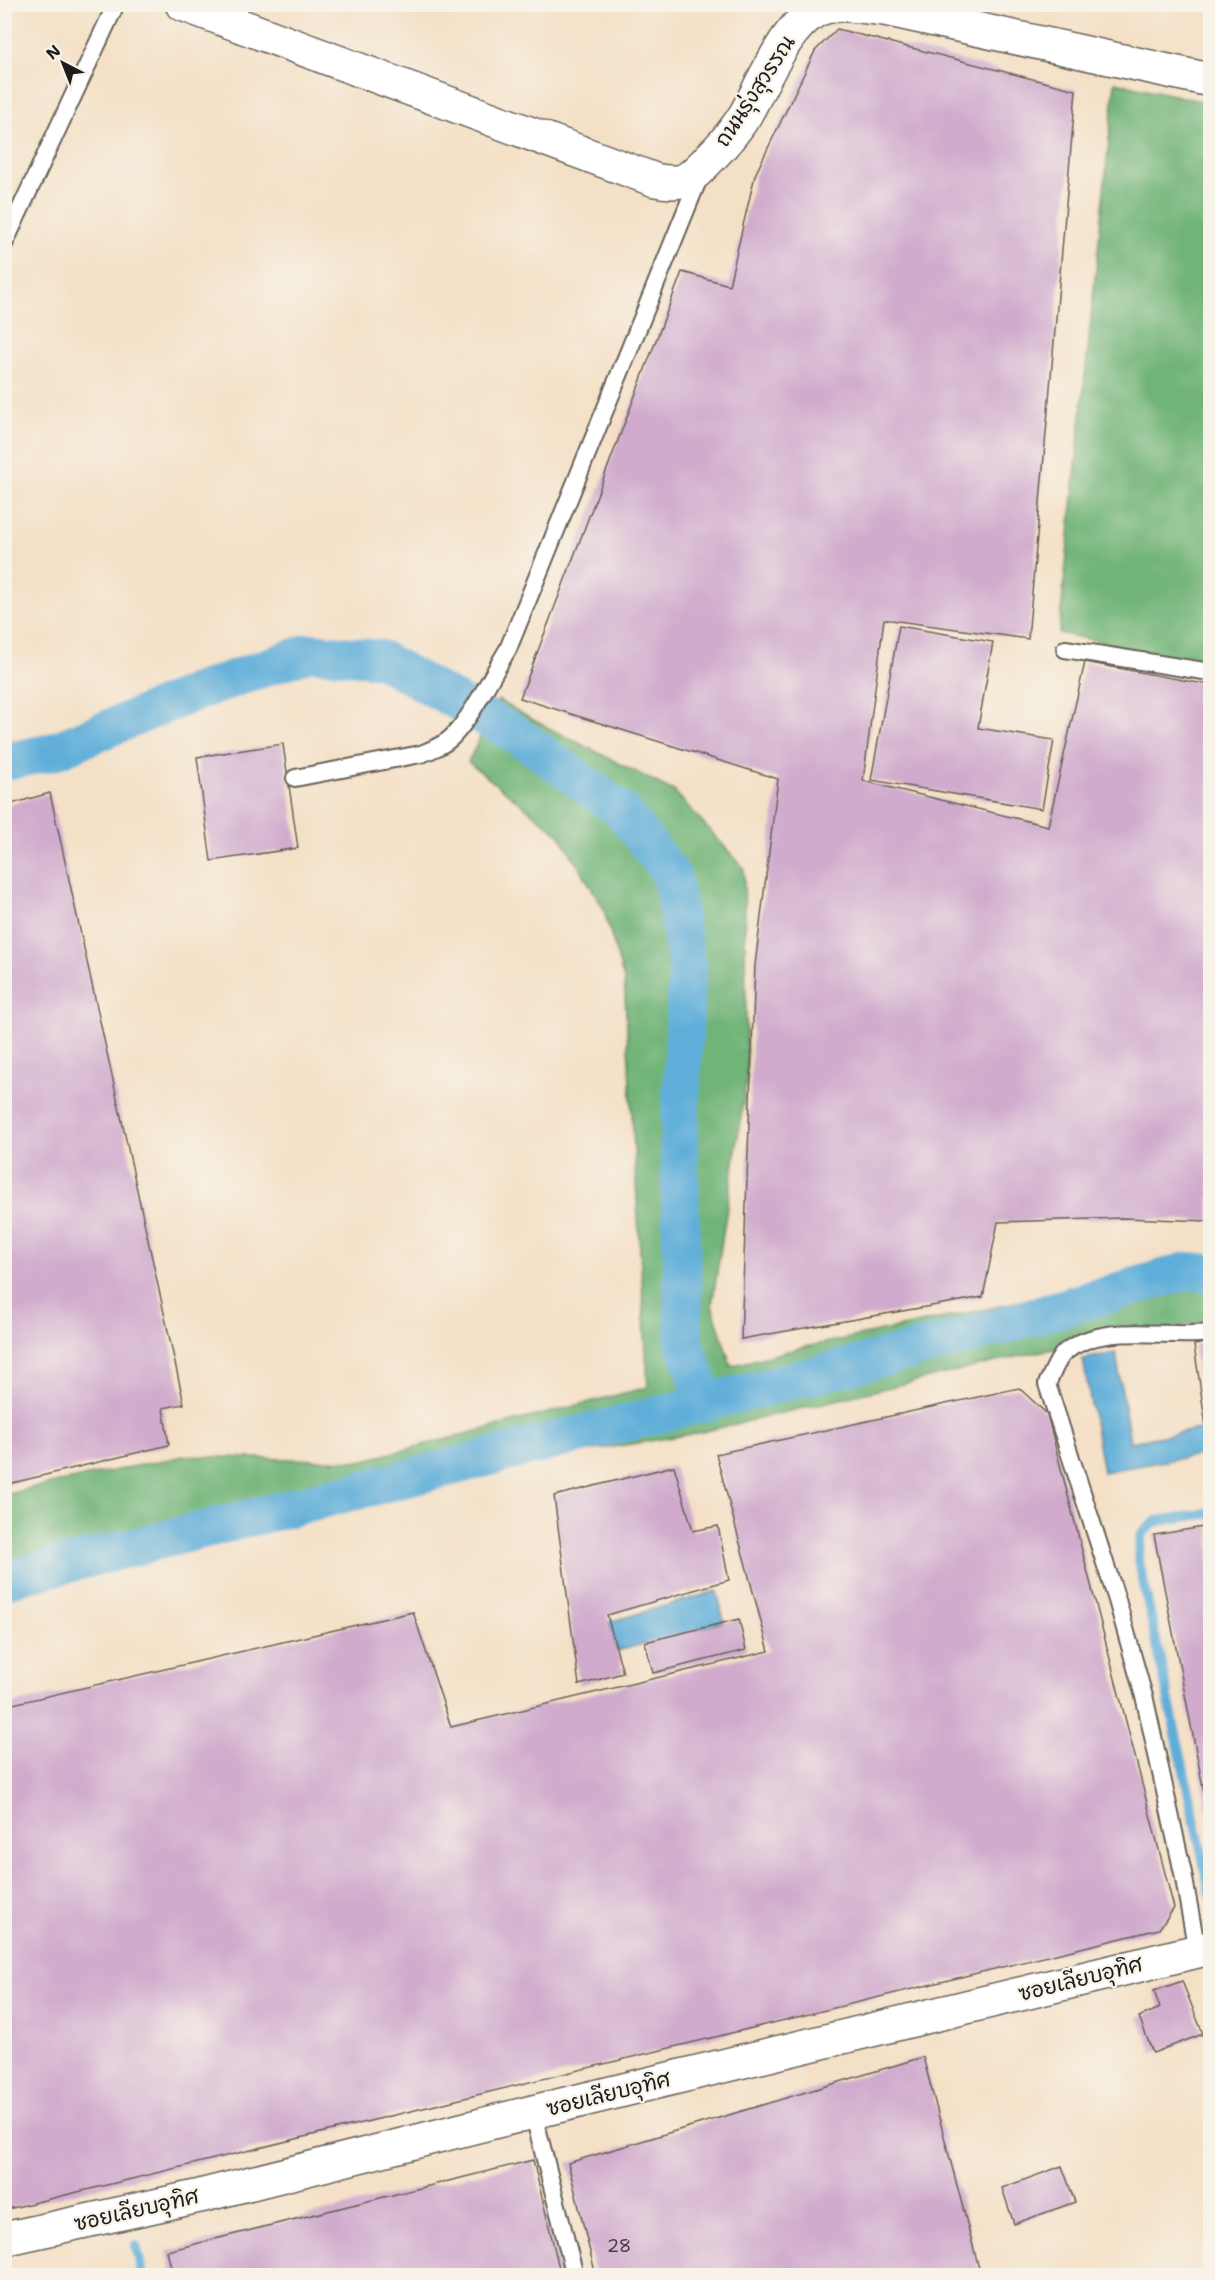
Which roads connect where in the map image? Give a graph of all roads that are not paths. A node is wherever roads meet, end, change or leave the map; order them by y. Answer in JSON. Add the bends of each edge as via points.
{"nodes":[{"id":1,"x":116,"y":4,"type":"edge"},
{"id":2,"x":182,"y":4,"type":"edge"},
{"id":3,"x":823,"y":6,"type":"edge"},
{"id":4,"x":1210,"y":80,"type":"edge"},
{"id":5,"x":705,"y":163,"type":"junction"},
{"id":6,"x":4,"y":244,"type":"edge"},
{"id":7,"x":1065,"y":649,"type":"dead end"},
{"id":8,"x":1210,"y":672,"type":"edge"},
{"id":9,"x":295,"y":778,"type":"dead end"},
{"id":10,"x":1210,"y":1332,"type":"edge"},
{"id":11,"x":1204,"y":1949,"type":"edge"},
{"id":12,"x":533,"y":2112,"type":"junction"},
{"id":13,"x":4,"y":2239,"type":"edge"},
{"id":14,"x":575,"y":2276,"type":"edge"}],
"edges":[{"from":1,"to":6,"type":"lane"},
{"from":2,"to":5,"type":"street","name":"ถนนรุ่งสุวรรณ","via":[[655,180],[684,180]]},
{"from":3,"to":4,"type":"street","name":"ถนนรุ่งสุวรรณ","via":[[884,9]]},
{"from":3,"to":5,"type":"street","name":"ถนนรุ่งสุวรรณ","via":[[801,21],[744,116]]},
{"from":5,"to":9,"type":"lane","via":[[508,649],[471,710],[452,737],[421,754]]},
{"from":7,"to":8,"type":"lane"},
{"from":10,"to":11,"type":"lane","via":[[1114,1334],[1085,1339],[1063,1353],[1047,1384],[1114,1589],[1145,1700]]},
{"from":11,"to":12,"type":"street","name":"ซอยเลียบอุทิศ"},
{"from":12,"to":13,"type":"street","name":"ซอยเลียบอุทิศ","via":[[200,2196]]},
{"from":12,"to":14,"type":"lane"}]}
